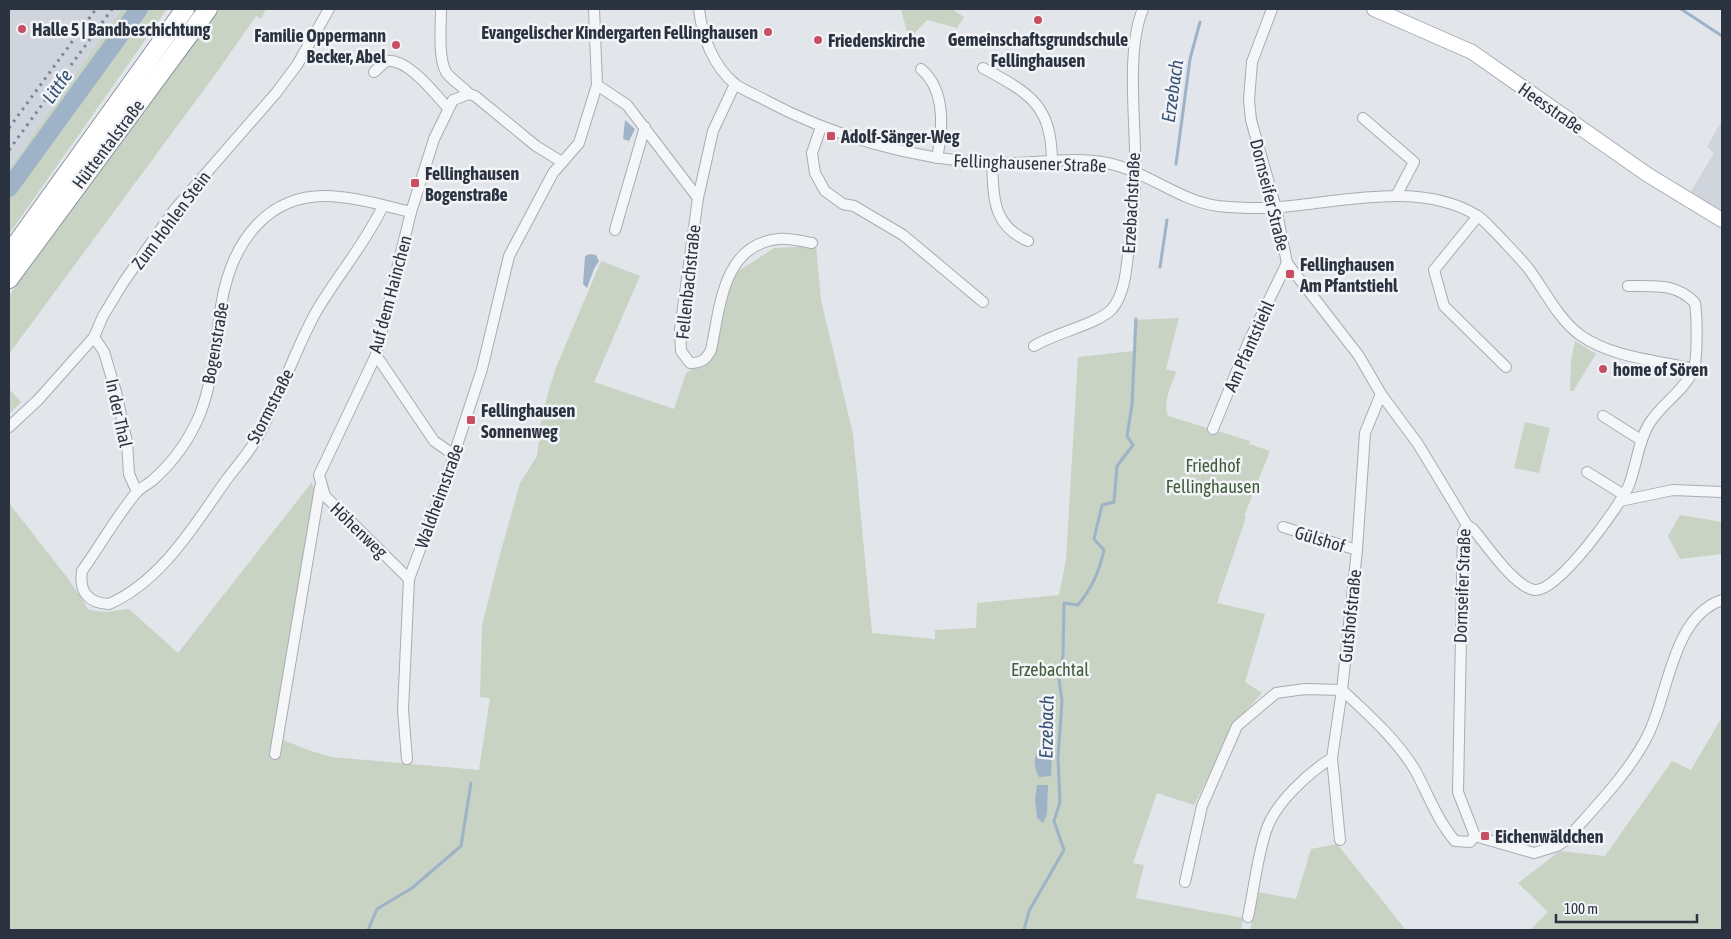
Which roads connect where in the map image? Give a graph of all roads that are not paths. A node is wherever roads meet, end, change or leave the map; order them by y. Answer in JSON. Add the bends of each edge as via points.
{"nodes":[{"id":1,"x":185,"y":9,"type":"edge"},
{"id":2,"x":208,"y":9,"type":"edge"},
{"id":3,"x":329,"y":9,"type":"edge"},
{"id":4,"x":441,"y":9,"type":"edge"},
{"id":5,"x":594,"y":9,"type":"edge"},
{"id":6,"x":699,"y":9,"type":"edge"},
{"id":7,"x":1143,"y":9,"type":"edge"},
{"id":8,"x":1272,"y":9,"type":"edge"},
{"id":9,"x":1374,"y":9,"type":"edge"},
{"id":10,"x":983,"y":68,"type":"dead end"},
{"id":11,"x":921,"y":69,"type":"dead end"},
{"id":12,"x":374,"y":72,"type":"dead end"},
{"id":13,"x":735,"y":84,"type":"junction"},
{"id":14,"x":597,"y":85,"type":"junction"},
{"id":15,"x":469,"y":94,"type":"junction"},
{"id":16,"x":448,"y":108,"type":"junction"},
{"id":17,"x":1363,"y":118,"type":"dead end"},
{"id":18,"x":821,"y":126,"type":"junction"},
{"id":19,"x":645,"y":127,"type":"junction"},
{"id":20,"x":937,"y":158,"type":"junction"},
{"id":21,"x":1052,"y":160,"type":"junction"},
{"id":22,"x":562,"y":162,"type":"junction"},
{"id":23,"x":992,"y":164,"type":"junction"},
{"id":24,"x":1135,"y":170,"type":"junction"},
{"id":25,"x":1396,"y":196,"type":"junction"},
{"id":26,"x":698,"y":198,"type":"junction"},
{"id":27,"x":383,"y":206,"type":"junction"},
{"id":28,"x":1276,"y":208,"type":"junction"},
{"id":29,"x":411,"y":212,"type":"junction"},
{"id":30,"x":1478,"y":216,"type":"junction"},
{"id":31,"x":1722,"y":220,"type":"edge"},
{"id":32,"x":615,"y":230,"type":"dead end"},
{"id":33,"x":1028,"y":241,"type":"dead end"},
{"id":34,"x":812,"y":243,"type":"dead end"},
{"id":35,"x":9,"y":254,"type":"edge"},
{"id":36,"x":1287,"y":263,"type":"junction"},
{"id":37,"x":9,"y":279,"type":"edge"},
{"id":38,"x":1628,"y":286,"type":"dead end"},
{"id":39,"x":984,"y":302,"type":"dead end"},
{"id":40,"x":94,"y":337,"type":"junction"},
{"id":41,"x":1034,"y":346,"type":"dead end"},
{"id":42,"x":376,"y":355,"type":"junction"},
{"id":43,"x":1506,"y":367,"type":"dead end"},
{"id":44,"x":1694,"y":369,"type":"junction"},
{"id":45,"x":1381,"y":394,"type":"junction"},
{"id":46,"x":1603,"y":416,"type":"dead end"},
{"id":47,"x":9,"y":427,"type":"edge"},
{"id":48,"x":1213,"y":429,"type":"dead end"},
{"id":49,"x":1641,"y":440,"type":"junction"},
{"id":50,"x":454,"y":454,"type":"junction"},
{"id":51,"x":1586,"y":472,"type":"dead end"},
{"id":52,"x":320,"y":481,"type":"junction"},
{"id":53,"x":137,"y":492,"type":"junction"},
{"id":54,"x":1722,"y":492,"type":"edge"},
{"id":55,"x":1622,"y":498,"type":"junction"},
{"id":56,"x":1467,"y":526,"type":"junction"},
{"id":57,"x":1283,"y":527,"type":"dead end"},
{"id":58,"x":1357,"y":550,"type":"junction"},
{"id":59,"x":410,"y":579,"type":"junction"},
{"id":60,"x":83,"y":591,"type":"joint"},
{"id":61,"x":1722,"y":600,"type":"edge"},
{"id":62,"x":1342,"y":690,"type":"junction"},
{"id":63,"x":275,"y":754,"type":"dead end"},
{"id":64,"x":1332,"y":758,"type":"junction"},
{"id":65,"x":407,"y":759,"type":"dead end"},
{"id":66,"x":1475,"y":836,"type":"junction"},
{"id":67,"x":1340,"y":840,"type":"dead end"},
{"id":68,"x":1185,"y":882,"type":"dead end"},
{"id":69,"x":1248,"y":917,"type":"dead end"}],
"edges":[{"from":1,"to":35,"type":"highway","name":"Hüttentalstraße"},
{"from":2,"to":37,"type":"highway","name":"Hüttentalstraße"},
{"from":3,"to":40,"type":"street","name":"Zum Hohlen Stein","via":[[298,65],[175,209],[123,283]]},
{"from":4,"to":15,"type":"street","via":[[442,61],[447,73]]},
{"from":5,"to":14,"type":"street"},
{"from":6,"to":13,"type":"street","name":"Fellinghausener Straße","via":[[708,47]]},
{"from":7,"to":24,"type":"street","name":"Erzebachstraße","via":[[1137,26],[1135,59]]},
{"from":8,"to":28,"type":"street","name":"Dornseifer Straße","via":[[1252,62],[1249,100],[1251,120]]},
{"from":9,"to":31,"type":"main road","name":"Heesstraße","via":[[1472,52],[1648,175]]},
{"from":10,"to":21,"type":"street","via":[[1011,84],[1039,108],[1051,133]]},
{"from":11,"to":20,"type":"street","via":[[933,83],[939,101],[942,134]]},
{"from":12,"to":16,"type":"street","via":[[386,61],[401,63]]},
{"from":13,"to":18,"type":"street","name":"Fellinghausener Straße"},
{"from":13,"to":26,"type":"street","name":"Fellenbachstraße","via":[[713,131]]},
{"from":14,"to":19,"type":"street","via":[[627,105]]},
{"from":14,"to":22,"type":"street","via":[[579,143]]},
{"from":15,"to":16,"type":"street","via":[[455,99]]},
{"from":15,"to":22,"type":"street"},
{"from":16,"to":29,"type":"street","name":"Auf dem Hainchen","via":[[434,139]]},
{"from":17,"to":25,"type":"street","via":[[1414,162]]},
{"from":18,"to":20,"type":"street","name":"Fellinghausener Straße","via":[[891,148]]},
{"from":18,"to":39,"type":"street","via":[[812,153],[815,174],[825,190],[843,204],[854,206],[903,235]]},
{"from":19,"to":26,"type":"street"},
{"from":19,"to":32,"type":"street"},
{"from":20,"to":23,"type":"street","name":"Fellinghausener Straße"},
{"from":21,"to":23,"type":"street","name":"Fellinghausener Straße"},
{"from":21,"to":24,"type":"street","name":"Fellinghausener Straße","via":[[1104,162]]},
{"from":22,"to":50,"type":"street","name":"Waldheimstraße","via":[[532,208],[509,256],[491,340]]},
{"from":23,"to":33,"type":"street","via":[[994,203],[999,216],[1013,235]]},
{"from":24,"to":28,"type":"street","name":"Fellinghausener Straße","via":[[1204,203]]},
{"from":24,"to":41,"type":"street","name":"Erzebachstraße","via":[[1126,267],[1117,302],[1101,317]]},
{"from":25,"to":28,"type":"street","name":"Fellinghausener Straße"},
{"from":25,"to":30,"type":"street","name":"Fellinghausener Straße","via":[[1446,202]]},
{"from":26,"to":34,"type":"street","name":"Fellenbachstraße","via":[[680,330],[681,351],[690,363],[698,363],[712,350],[725,286],[734,264],[745,254],[771,241]]},
{"from":27,"to":29,"type":"street","name":"Bogenstraße"},
{"from":27,"to":53,"type":"street","name":"Bogenstraße","via":[[339,196],[319,196],[293,202],[261,221],[244,239],[226,283],[200,414],[186,441],[166,468]]},
{"from":27,"to":60,"type":"street","name":"Stormstraße","via":[[315,314],[262,431],[191,530],[152,576],[119,600],[100,604],[90,600]]},
{"from":28,"to":36,"type":"street","name":"Dornseifer Straße"},
{"from":29,"to":42,"type":"street","name":"Auf dem Hainchen"},
{"from":30,"to":43,"type":"street","via":[[1434,270],[1444,306]]},
{"from":30,"to":44,"type":"street","name":"Fellinghausener Straße","via":[[1527,268],[1578,333],[1610,350]]},
{"from":36,"to":45,"type":"street","name":"Dornseifer Straße","via":[[1359,356]]},
{"from":36,"to":48,"type":"street","name":"Am Pfantstiehl","via":[[1249,341]]},
{"from":38,"to":44,"type":"street","via":[[1666,286],[1689,296],[1695,303]]},
{"from":40,"to":47,"type":"street","name":"Zum Hohlen Stein","via":[[38,400]]},
{"from":40,"to":53,"type":"street","name":"In der Thal","via":[[104,352],[116,392],[127,442],[129,474]]},
{"from":42,"to":50,"type":"street","via":[[434,441]]},
{"from":42,"to":52,"type":"street","name":"Auf dem Hainchen"},
{"from":44,"to":49,"type":"street","via":[[1684,385],[1650,422]]},
{"from":45,"to":56,"type":"street","name":"Dornseifer Straße","via":[[1418,444]]},
{"from":45,"to":58,"type":"street","name":"Gutshofstraße","via":[[1365,433]]},
{"from":46,"to":49,"type":"street"},
{"from":49,"to":55,"type":"street"},
{"from":50,"to":59,"type":"street","name":"Waldheimstraße"},
{"from":51,"to":55,"type":"street"},
{"from":52,"to":59,"type":"street","name":"Höhenweg","via":[[324,496]]},
{"from":52,"to":63,"type":"street","name":"Auf dem Hainchen"},
{"from":53,"to":60,"type":"street","name":"Bogenstraße","via":[[82,571]]},
{"from":54,"to":55,"type":"street","via":[[1673,490]]},
{"from":55,"to":56,"type":"street","via":[[1559,577],[1547,587],[1535,590],[1523,586],[1474,529]]},
{"from":56,"to":66,"type":"street","name":"Dornseifer Straße","via":[[1463,532],[1458,792]]},
{"from":57,"to":58,"type":"street","name":"Gülshof"},
{"from":58,"to":62,"type":"street","name":"Gutshofstraße"},
{"from":59,"to":65,"type":"street","name":"Waldheimstraße","via":[[403,710]]},
{"from":61,"to":66,"type":"street","via":[[1701,611],[1675,654],[1664,696],[1648,736],[1613,786],[1566,840],[1534,853]]},
{"from":62,"to":64,"type":"street","name":"Gutshofstraße"},
{"from":62,"to":66,"type":"street","via":[[1389,734],[1455,841],[1470,842]]},
{"from":62,"to":68,"type":"street","via":[[1276,693],[1238,726],[1202,806]]},
{"from":64,"to":67,"type":"street","name":"Gutshofstraße"},
{"from":64,"to":69,"type":"street","via":[[1312,771],[1288,796],[1266,830]]}]}
